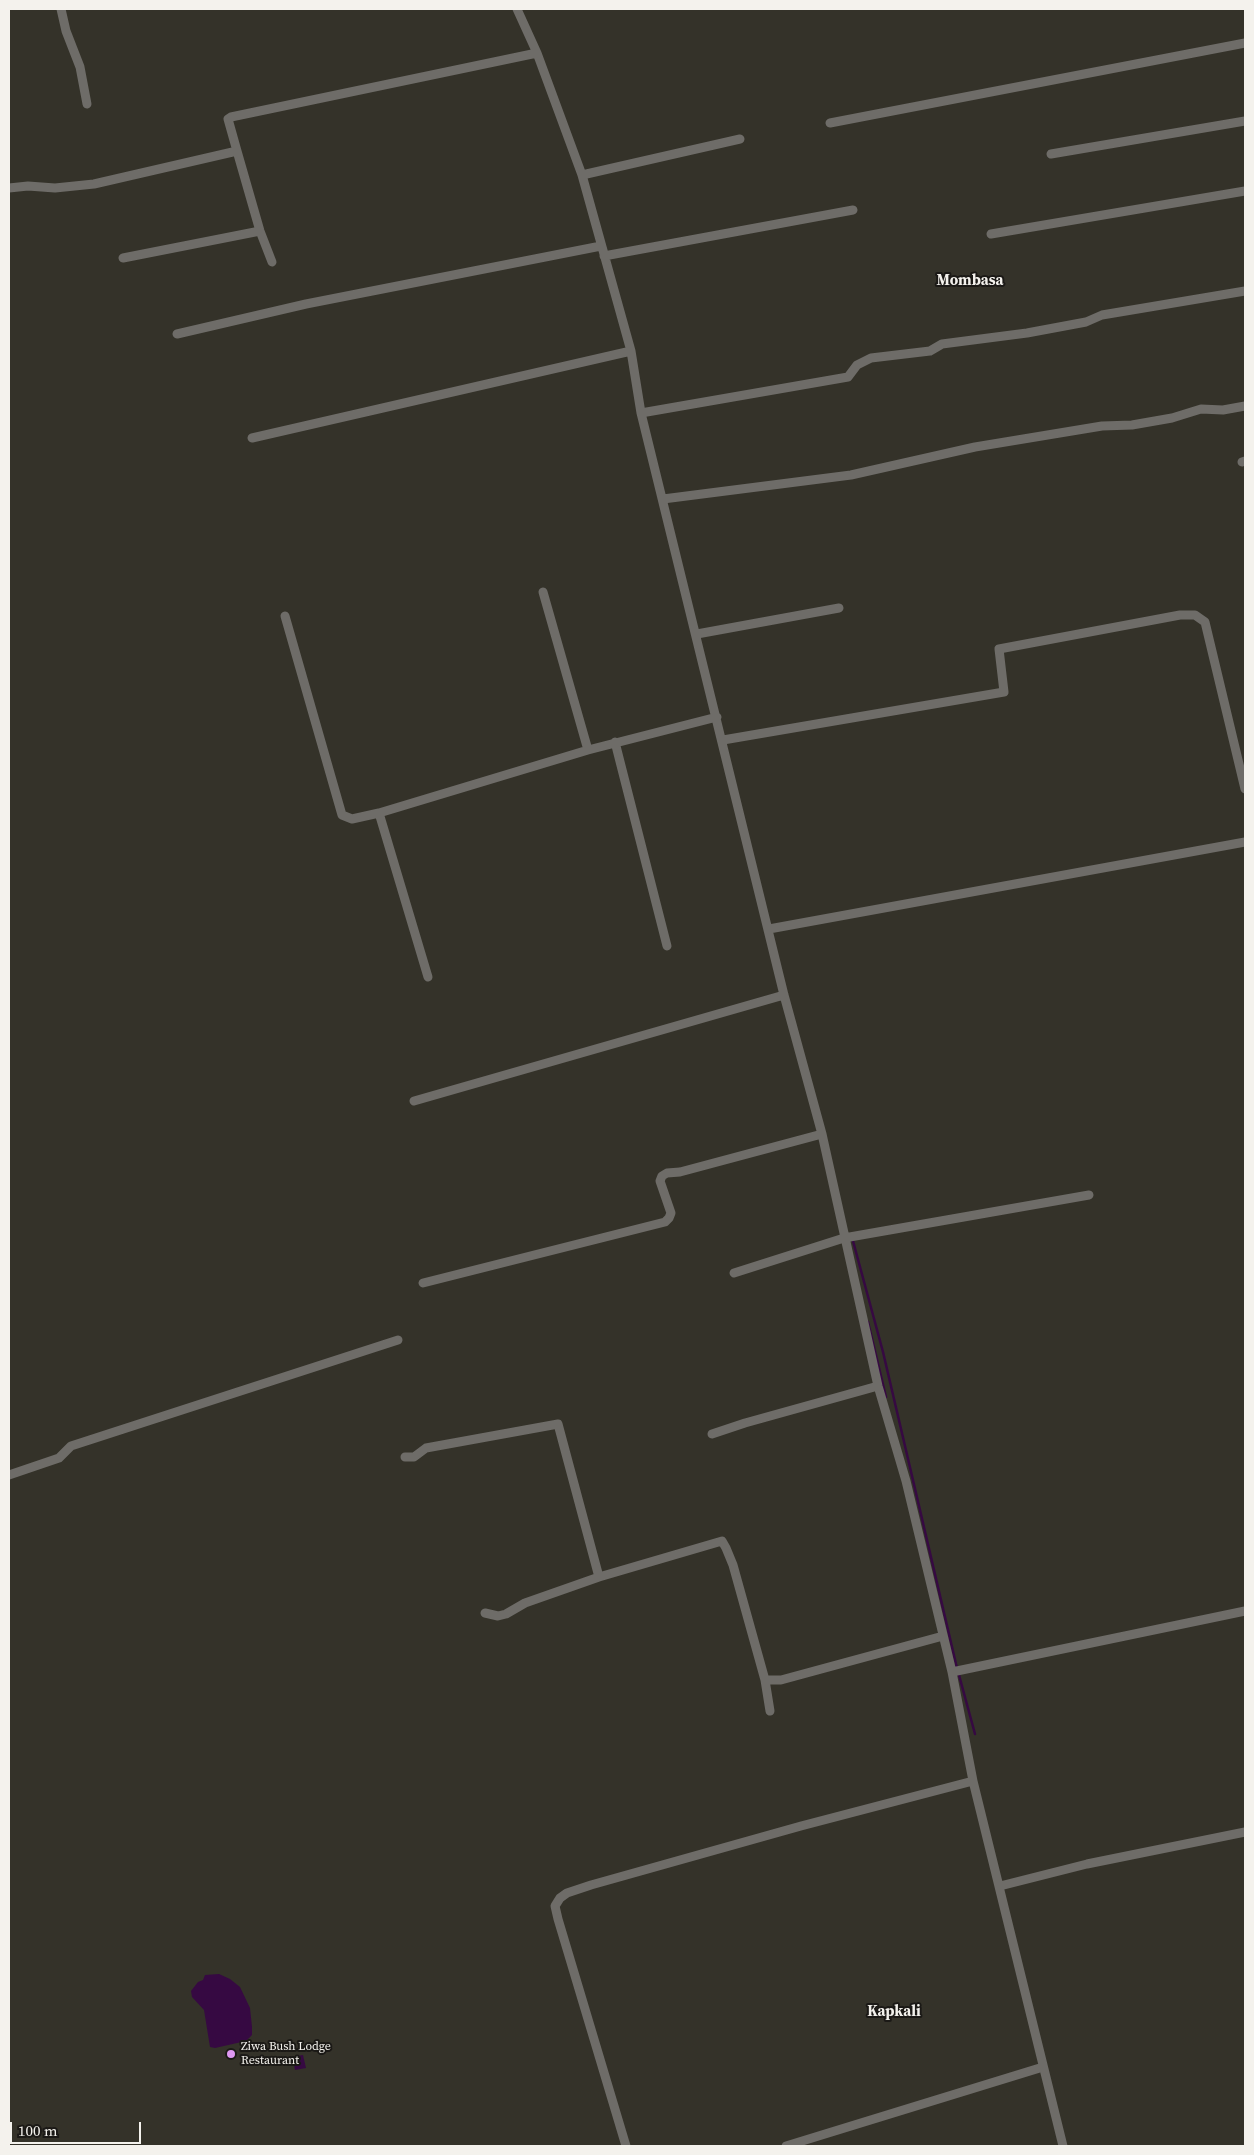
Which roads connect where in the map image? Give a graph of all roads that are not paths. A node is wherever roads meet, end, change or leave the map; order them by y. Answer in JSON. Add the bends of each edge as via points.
{"nodes":[{"id":1,"x":61,"y":9,"type":"edge"},
{"id":2,"x":517,"y":9,"type":"edge"},
{"id":3,"x":1245,"y":43,"type":"edge"},
{"id":4,"x":537,"y":53,"type":"junction"},
{"id":5,"x":87,"y":104,"type":"dead end"},
{"id":6,"x":1245,"y":121,"type":"edge"},
{"id":7,"x":830,"y":123,"type":"dead end"},
{"id":8,"x":740,"y":138,"type":"dead end"},
{"id":9,"x":237,"y":151,"type":"junction"},
{"id":10,"x":1051,"y":154,"type":"dead end"},
{"id":11,"x":582,"y":175,"type":"junction"},
{"id":12,"x":9,"y":188,"type":"edge"},
{"id":13,"x":1245,"y":191,"type":"edge"},
{"id":14,"x":853,"y":210,"type":"dead end"},
{"id":15,"x":260,"y":231,"type":"junction"},
{"id":16,"x":992,"y":234,"type":"dead end"},
{"id":17,"x":601,"y":246,"type":"junction"},
{"id":18,"x":604,"y":256,"type":"junction"},
{"id":19,"x":123,"y":258,"type":"dead end"},
{"id":20,"x":272,"y":262,"type":"dead end"},
{"id":21,"x":1245,"y":291,"type":"edge"},
{"id":22,"x":177,"y":334,"type":"dead end"},
{"id":23,"x":631,"y":352,"type":"junction"},
{"id":24,"x":1245,"y":406,"type":"edge"},
{"id":25,"x":642,"y":413,"type":"junction"},
{"id":26,"x":252,"y":438,"type":"dead end"},
{"id":27,"x":664,"y":499,"type":"junction"},
{"id":28,"x":543,"y":592,"type":"dead end"},
{"id":29,"x":839,"y":608,"type":"dead end"},
{"id":30,"x":286,"y":616,"type":"dead end"},
{"id":31,"x":697,"y":634,"type":"junction"},
{"id":32,"x":717,"y":717,"type":"junction"},
{"id":33,"x":723,"y":740,"type":"junction"},
{"id":34,"x":615,"y":742,"type":"junction"},
{"id":35,"x":588,"y":750,"type":"junction"},
{"id":36,"x":1245,"y":789,"type":"edge"},
{"id":37,"x":379,"y":813,"type":"junction"},
{"id":38,"x":1245,"y":842,"type":"edge"},
{"id":39,"x":769,"y":929,"type":"junction"},
{"id":40,"x":667,"y":946,"type":"dead end"},
{"id":41,"x":428,"y":977,"type":"dead end"},
{"id":42,"x":784,"y":995,"type":"junction"},
{"id":43,"x":414,"y":1101,"type":"dead end"},
{"id":44,"x":822,"y":1134,"type":"junction"},
{"id":45,"x":1089,"y":1195,"type":"dead end"},
{"id":46,"x":844,"y":1238,"type":"junction"},
{"id":47,"x":734,"y":1273,"type":"dead end"},
{"id":48,"x":423,"y":1283,"type":"dead end"},
{"id":49,"x":398,"y":1340,"type":"dead end"},
{"id":50,"x":878,"y":1386,"type":"junction"},
{"id":51,"x":712,"y":1434,"type":"dead end"},
{"id":52,"x":405,"y":1458,"type":"dead end"},
{"id":53,"x":9,"y":1474,"type":"edge"},
{"id":54,"x":600,"y":1577,"type":"junction"},
{"id":55,"x":1245,"y":1611,"type":"edge"},
{"id":56,"x":485,"y":1613,"type":"dead end"},
{"id":57,"x":943,"y":1636,"type":"junction"},
{"id":58,"x":952,"y":1672,"type":"junction"},
{"id":59,"x":766,"y":1680,"type":"junction"},
{"id":60,"x":770,"y":1711,"type":"dead end"},
{"id":61,"x":973,"y":1781,"type":"junction"},
{"id":62,"x":1245,"y":1832,"type":"edge"},
{"id":63,"x":1000,"y":1886,"type":"junction"},
{"id":64,"x":1042,"y":2067,"type":"junction"},
{"id":65,"x":626,"y":2146,"type":"edge"},
{"id":66,"x":786,"y":2146,"type":"edge"},
{"id":67,"x":1063,"y":2146,"type":"edge"}],
"edges":[{"from":1,"to":5,"type":"street","via":[[80,67]]},
{"from":2,"to":4,"type":"street"},
{"from":3,"to":7,"type":"street"},
{"from":4,"to":9,"type":"street","via":[[231,117],[228,119]]},
{"from":4,"to":11,"type":"street"},
{"from":6,"to":10,"type":"street"},
{"from":8,"to":11,"type":"street"},
{"from":9,"to":12,"type":"street","via":[[94,184]]},
{"from":9,"to":15,"type":"street"},
{"from":11,"to":17,"type":"street"},
{"from":13,"to":16,"type":"street"},
{"from":14,"to":18,"type":"street"},
{"from":15,"to":19,"type":"street"},
{"from":15,"to":20,"type":"street"},
{"from":17,"to":18,"type":"street"},
{"from":17,"to":22,"type":"street","via":[[306,304]]},
{"from":18,"to":23,"type":"street"},
{"from":21,"to":25,"type":"street","via":[[1102,315],[1086,322],[1027,333],[942,344],[930,351],[871,358],[857,365],[848,377]]},
{"from":23,"to":25,"type":"street"},
{"from":23,"to":26,"type":"street"},
{"from":24,"to":27,"type":"street","via":[[1201,409],[1132,425],[1102,426],[975,446],[851,475]]},
{"from":25,"to":27,"type":"street"},
{"from":27,"to":31,"type":"street"},
{"from":28,"to":35,"type":"street"},
{"from":29,"to":31,"type":"street"},
{"from":30,"to":37,"type":"street","via":[[342,815],[358,819]]},
{"from":31,"to":32,"type":"street"},
{"from":32,"to":33,"type":"street"},
{"from":32,"to":34,"type":"street"},
{"from":33,"to":36,"type":"street","via":[[1004,692],[999,649],[1195,615],[1205,622]]},
{"from":33,"to":39,"type":"street"},
{"from":34,"to":35,"type":"street"},
{"from":34,"to":40,"type":"street"},
{"from":35,"to":37,"type":"street"},
{"from":37,"to":41,"type":"street"},
{"from":38,"to":39,"type":"street"},
{"from":39,"to":42,"type":"street"},
{"from":42,"to":43,"type":"street"},
{"from":42,"to":44,"type":"street"},
{"from":44,"to":46,"type":"street"},
{"from":44,"to":48,"type":"street","via":[[667,1173],[660,1181],[671,1213],[665,1222]]},
{"from":45,"to":46,"type":"street"},
{"from":46,"to":47,"type":"street"},
{"from":46,"to":50,"type":"street"},
{"from":49,"to":53,"type":"street","via":[[71,1446],[60,1458]]},
{"from":50,"to":51,"type":"street"},
{"from":50,"to":57,"type":"street","via":[[906,1481]]},
{"from":52,"to":54,"type":"street","via":[[414,1457],[426,1448],[558,1424]]},
{"from":54,"to":56,"type":"street","via":[[525,1603],[506,1614]]},
{"from":54,"to":59,"type":"street","via":[[722,1541],[729,1554]]},
{"from":55,"to":58,"type":"street"},
{"from":57,"to":58,"type":"street"},
{"from":57,"to":59,"type":"street","via":[[781,1680]]},
{"from":58,"to":61,"type":"street"},
{"from":59,"to":60,"type":"street"},
{"from":61,"to":63,"type":"street"},
{"from":61,"to":65,"type":"street","via":[[600,1882],[560,1898],[556,1906],[558,1919]]},
{"from":62,"to":63,"type":"street","via":[[1087,1864]]},
{"from":63,"to":64,"type":"street"},
{"from":64,"to":66,"type":"street"},
{"from":64,"to":67,"type":"street"}]}
